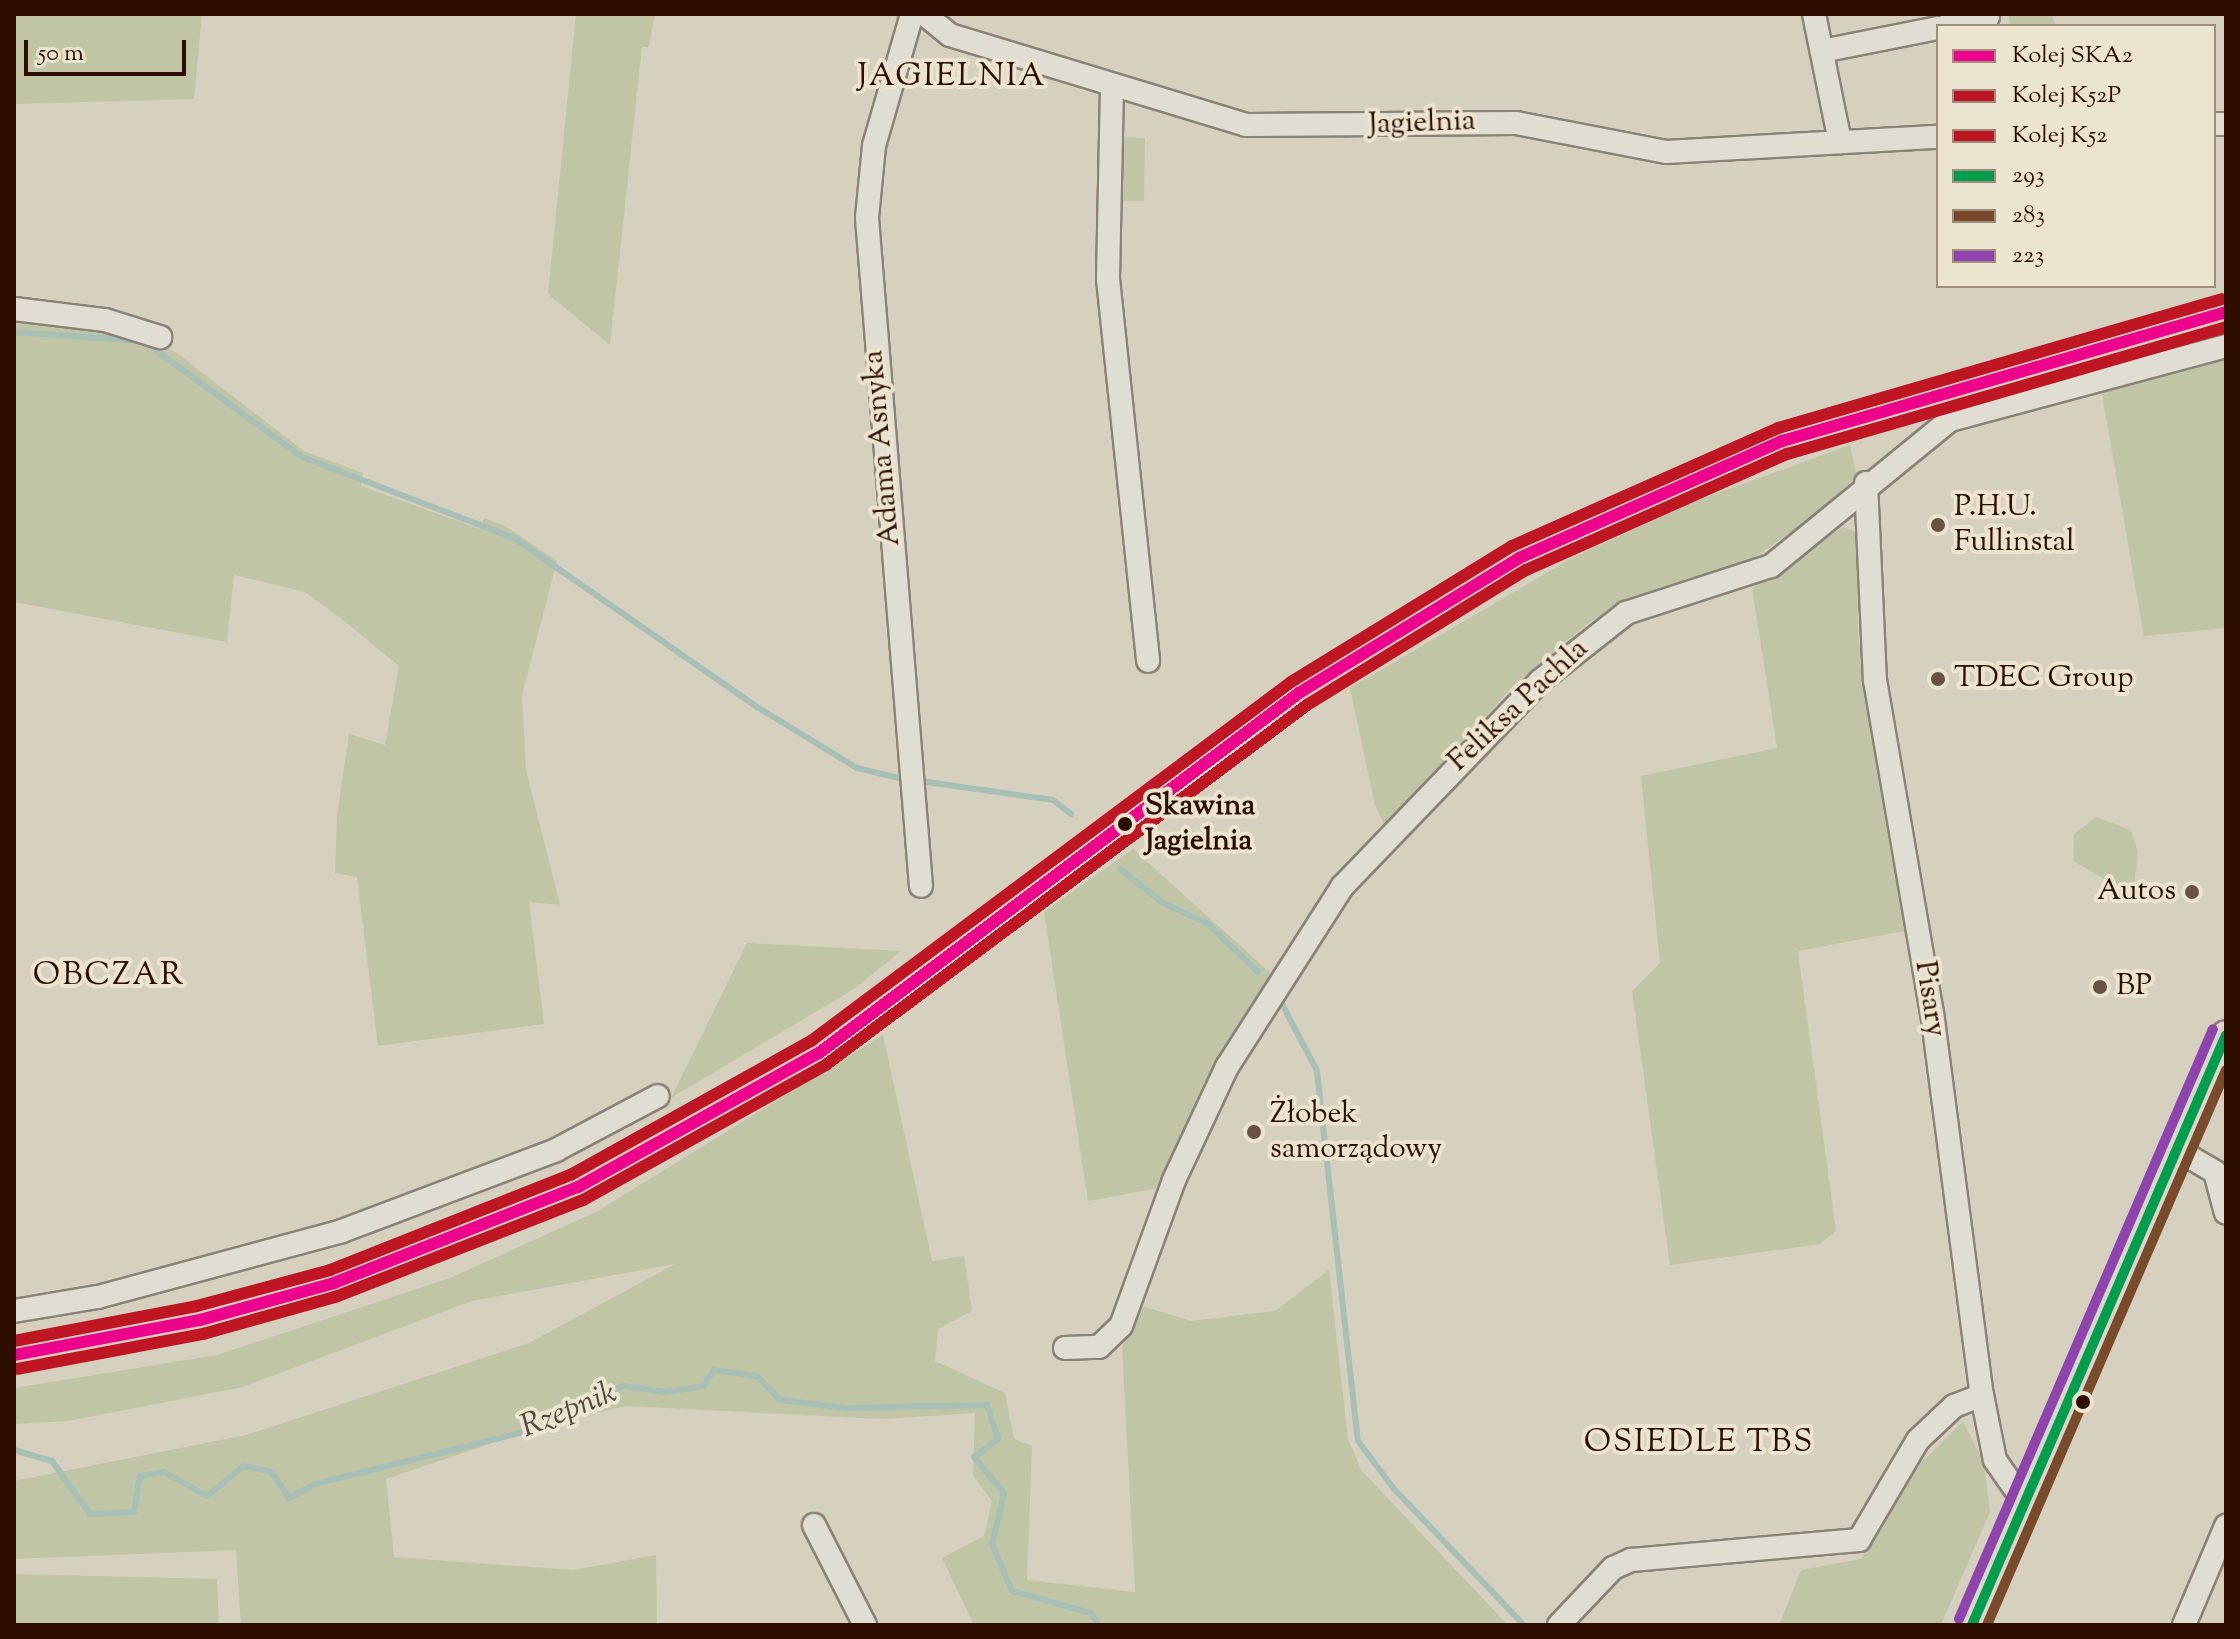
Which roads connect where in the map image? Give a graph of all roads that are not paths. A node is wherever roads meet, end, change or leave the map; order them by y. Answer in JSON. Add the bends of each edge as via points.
{"nodes":[{"id":1,"x":912,"y":14,"type":"edge"},
{"id":2,"x":924,"y":14,"type":"edge"},
{"id":3,"x":1814,"y":14,"type":"edge"},
{"id":4,"x":1989,"y":19,"type":"edge"},
{"id":5,"x":1958,"y":24,"type":"edge"},
{"id":6,"x":1936,"y":28,"type":"edge"},
{"id":7,"x":1822,"y":51,"type":"junction"},
{"id":8,"x":1112,"y":87,"type":"junction"},
{"id":9,"x":1936,"y":137,"type":"edge"},
{"id":10,"x":1840,"y":142,"type":"junction"},
{"id":11,"x":14,"y":309,"type":"edge"},
{"id":12,"x":160,"y":337,"type":"dead end"},
{"id":13,"x":2226,"y":346,"type":"edge"},
{"id":14,"x":1866,"y":483,"type":"junction"},
{"id":15,"x":1148,"y":661,"type":"dead end"},
{"id":16,"x":921,"y":886,"type":"dead end"},
{"id":17,"x":2223,"y":1049,"type":"edge"},
{"id":18,"x":658,"y":1096,"type":"dead end"},
{"id":19,"x":2176,"y":1149,"type":"junction"},
{"id":20,"x":2226,"y":1213,"type":"edge"},
{"id":21,"x":14,"y":1311,"type":"edge"},
{"id":22,"x":1065,"y":1348,"type":"dead end"},
{"id":23,"x":1982,"y":1395,"type":"junction"},
{"id":24,"x":2025,"y":1503,"type":"junction"},
{"id":25,"x":814,"y":1525,"type":"dead end"},
{"id":26,"x":2226,"y":1526,"type":"edge"},
{"id":27,"x":865,"y":1625,"type":"edge"},
{"id":28,"x":1559,"y":1625,"type":"edge"},
{"id":29,"x":1972,"y":1625,"type":"edge"},
{"id":30,"x":2184,"y":1625,"type":"edge"}],
"edges":[{"from":1,"to":16,"type":"street","name":"Adama Asnyka","via":[[874,146],[867,218]]},
{"from":2,"to":8,"type":"street","name":"Jagielnia","via":[[950,35]]},
{"from":3,"to":7,"type":"street"},
{"from":4,"to":5,"type":"street"},
{"from":6,"to":7,"type":"street"},
{"from":7,"to":10,"type":"street"},
{"from":8,"to":10,"type":"street","name":"Jagielnia","via":[[1246,125],[1516,123],[1666,152]]},
{"from":8,"to":15,"type":"street","via":[[1108,279]]},
{"from":9,"to":10,"type":"street","name":"Jagielnia"},
{"from":11,"to":12,"type":"street","via":[[105,320]]},
{"from":13,"to":14,"type":"street","name":"Feliksa Pachla","via":[[1950,420]]},
{"from":14,"to":22,"type":"street","name":"Feliksa Pachla","via":[[1771,566],[1626,613],[1540,681],[1448,771],[1342,887],[1227,1067],[1174,1180],[1121,1326],[1099,1347]]},
{"from":14,"to":23,"type":"street","name":"Pisary","via":[[1875,680],[1932,1012]]},
{"from":17,"to":19,"type":"main road"},
{"from":18,"to":21,"type":"street","via":[[556,1150],[342,1231],[98,1297]]},
{"from":19,"to":20,"type":"street","via":[[2215,1172]]},
{"from":19,"to":24,"type":"main road"},
{"from":23,"to":24,"type":"street","name":"Pisary","via":[[1995,1460]]},
{"from":23,"to":28,"type":"street","via":[[1954,1406],[1918,1440],[1859,1540],[1631,1560],[1613,1568]]},
{"from":24,"to":29,"type":"main road"},
{"from":25,"to":27,"type":"street"},
{"from":26,"to":30,"type":"street"}]}
